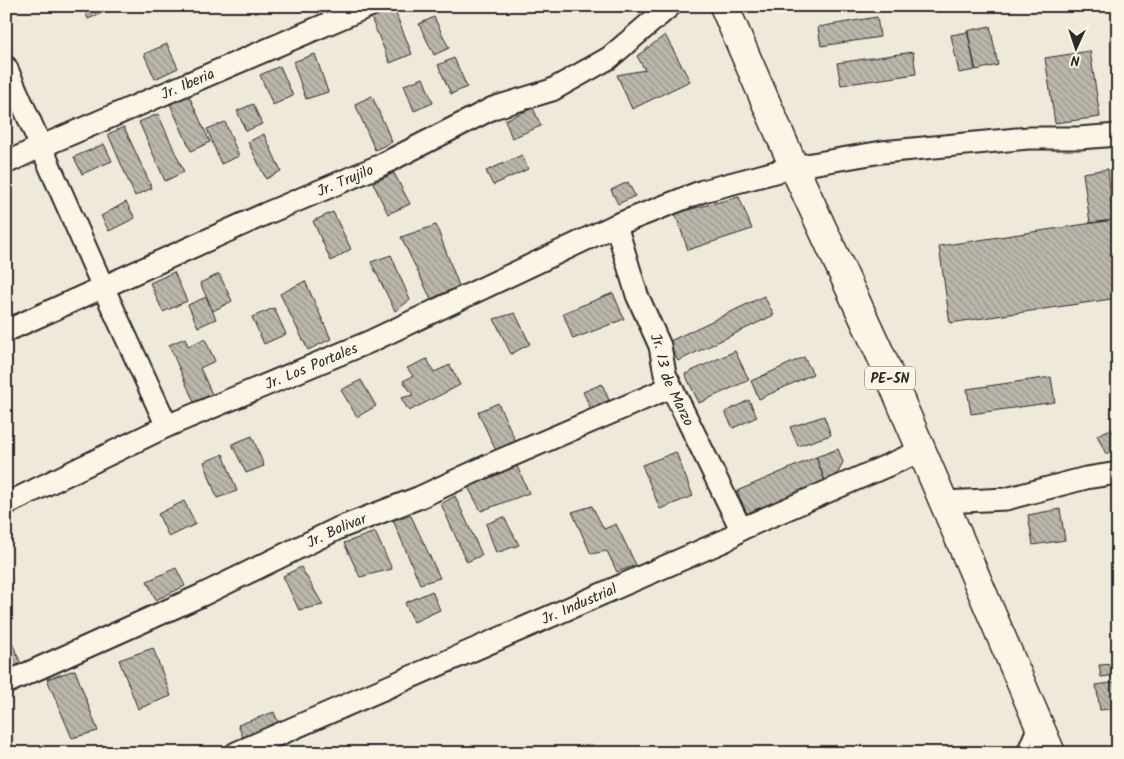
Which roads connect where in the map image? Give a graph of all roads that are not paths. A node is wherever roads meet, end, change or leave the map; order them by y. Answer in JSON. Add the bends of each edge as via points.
{"nodes":[{"id":1,"x":369,"y":6,"type":"edge"},
{"id":2,"x":670,"y":6,"type":"edge"},
{"id":3,"x":724,"y":6,"type":"edge"},
{"id":4,"x":6,"y":67,"type":"edge"},
{"id":5,"x":1118,"y":134,"type":"edge"},
{"id":6,"x":40,"y":147,"type":"junction"},
{"id":7,"x":6,"y":163,"type":"edge"},
{"id":8,"x":794,"y":167,"type":"junction"},
{"id":9,"x":616,"y":224,"type":"junction"},
{"id":10,"x":103,"y":287,"type":"junction"},
{"id":11,"x":6,"y":331,"type":"edge"},
{"id":12,"x":671,"y":387,"type":"junction"},
{"id":13,"x":167,"y":426,"type":"junction"},
{"id":14,"x":921,"y":451,"type":"junction"},
{"id":15,"x":1118,"y":473,"type":"edge"},
{"id":16,"x":944,"y":502,"type":"junction"},
{"id":17,"x":6,"y":504,"type":"edge"},
{"id":18,"x":741,"y":529,"type":"junction"},
{"id":19,"x":6,"y":684,"type":"edge"},
{"id":20,"x":1036,"y":718,"type":"junction"},
{"id":21,"x":236,"y":753,"type":"edge"},
{"id":22,"x":1022,"y":753,"type":"edge"},
{"id":23,"x":1051,"y":753,"type":"edge"}],
"edges":[{"from":1,"to":6,"type":"street","name":"Jr. Iberia"},
{"from":2,"to":10,"type":"street","name":"Jr. Trujilo","via":[[609,58],[552,90],[493,108],[379,166]]},
{"from":3,"to":8,"type":"highway","number":"PE-5N"},
{"from":4,"to":6,"type":"street"},
{"from":5,"to":8,"type":"street","name":"Jr. Los Portales","via":[[1028,138],[882,152]]},
{"from":6,"to":7,"type":"street","name":"Jr. Iberia"},
{"from":6,"to":10,"type":"street"},
{"from":8,"to":9,"type":"street","name":"Jr. Los Portales","via":[[703,191]]},
{"from":8,"to":14,"type":"highway","number":"PE-5N"},
{"from":9,"to":12,"type":"street","name":"Jr. 13 de Marzo","via":[[637,295],[660,346],[664,374]]},
{"from":9,"to":13,"type":"street","name":"Jr. Los Portales","via":[[369,342]]},
{"from":10,"to":11,"type":"street","name":"Jr. Trujilo"},
{"from":10,"to":13,"type":"street"},
{"from":12,"to":18,"type":"street","name":"Jr. 13 de Marzo"},
{"from":12,"to":19,"type":"street","name":"Jr. Bolivar","via":[[418,498],[339,528],[202,595]]},
{"from":13,"to":17,"type":"street","name":"Jr. Los Portales"},
{"from":14,"to":16,"type":"highway","number":"PE-5N"},
{"from":14,"to":18,"type":"street","name":"Jr. Industrial"},
{"from":15,"to":16,"type":"street","via":[[1006,499]]},
{"from":16,"to":20,"type":"highway","number":"PE-5N"},
{"from":18,"to":21,"type":"street","name":"Jr. Industrial","via":[[726,540]]},
{"from":20,"to":22,"type":"lane"},
{"from":20,"to":23,"type":"highway","number":"PE-5N"}]}
